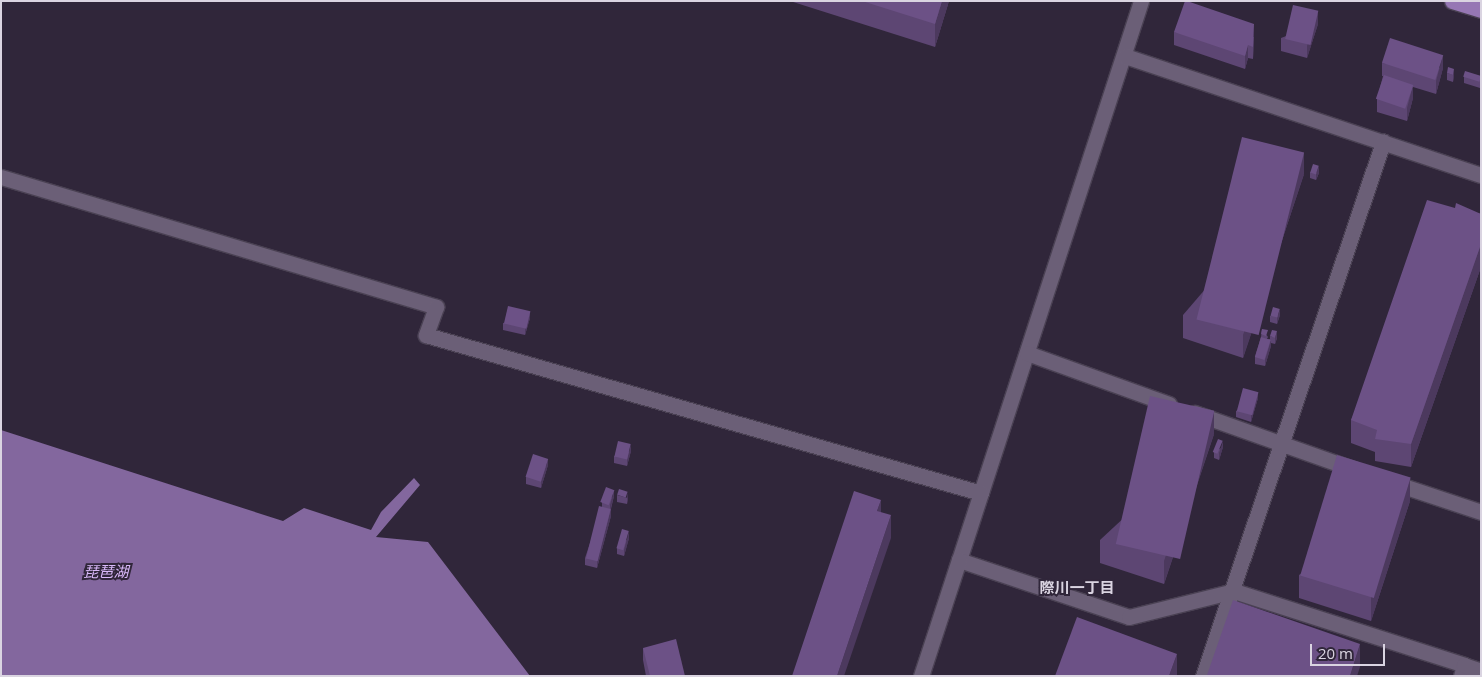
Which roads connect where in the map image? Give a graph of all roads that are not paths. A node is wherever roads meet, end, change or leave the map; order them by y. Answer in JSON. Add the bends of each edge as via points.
{"nodes":[{"id":1,"x":1141,"y":1,"type":"edge"},
{"id":2,"x":1452,"y":1,"type":"edge"},
{"id":3,"x":1475,"y":6,"type":"edge"},
{"id":4,"x":1125,"y":56,"type":"junction"},
{"id":5,"x":1383,"y":142,"type":"junction"},
{"id":6,"x":1481,"y":174,"type":"edge"},
{"id":7,"x":1,"y":177,"type":"edge"},
{"id":8,"x":1027,"y":353,"type":"junction"},
{"id":9,"x":1283,"y":444,"type":"junction"},
{"id":10,"x":981,"y":493,"type":"junction"},
{"id":11,"x":1481,"y":512,"type":"edge"},
{"id":12,"x":959,"y":560,"type":"junction"},
{"id":13,"x":1234,"y":591,"type":"junction"},
{"id":14,"x":1462,"y":670,"type":"edge"},
{"id":15,"x":1481,"y":671,"type":"edge"},
{"id":16,"x":921,"y":676,"type":"edge"},
{"id":17,"x":1203,"y":676,"type":"edge"}],
"edges":[{"from":1,"to":4,"type":"lane"},
{"from":2,"to":3,"type":"main road"},
{"from":4,"to":5,"type":"lane"},
{"from":4,"to":8,"type":"lane"},
{"from":5,"to":6,"type":"lane"},
{"from":5,"to":9,"type":"lane"},
{"from":7,"to":10,"type":"lane","via":[[436,307],[426,335]]},
{"from":8,"to":9,"type":"lane"},
{"from":8,"to":10,"type":"lane"},
{"from":9,"to":11,"type":"lane"},
{"from":9,"to":13,"type":"lane"},
{"from":10,"to":12,"type":"lane"},
{"from":12,"to":13,"type":"lane","via":[[1129,617]]},
{"from":12,"to":16,"type":"lane"},
{"from":13,"to":14,"type":"lane"},
{"from":13,"to":17,"type":"lane"},
{"from":14,"to":15,"type":"lane"}]}
